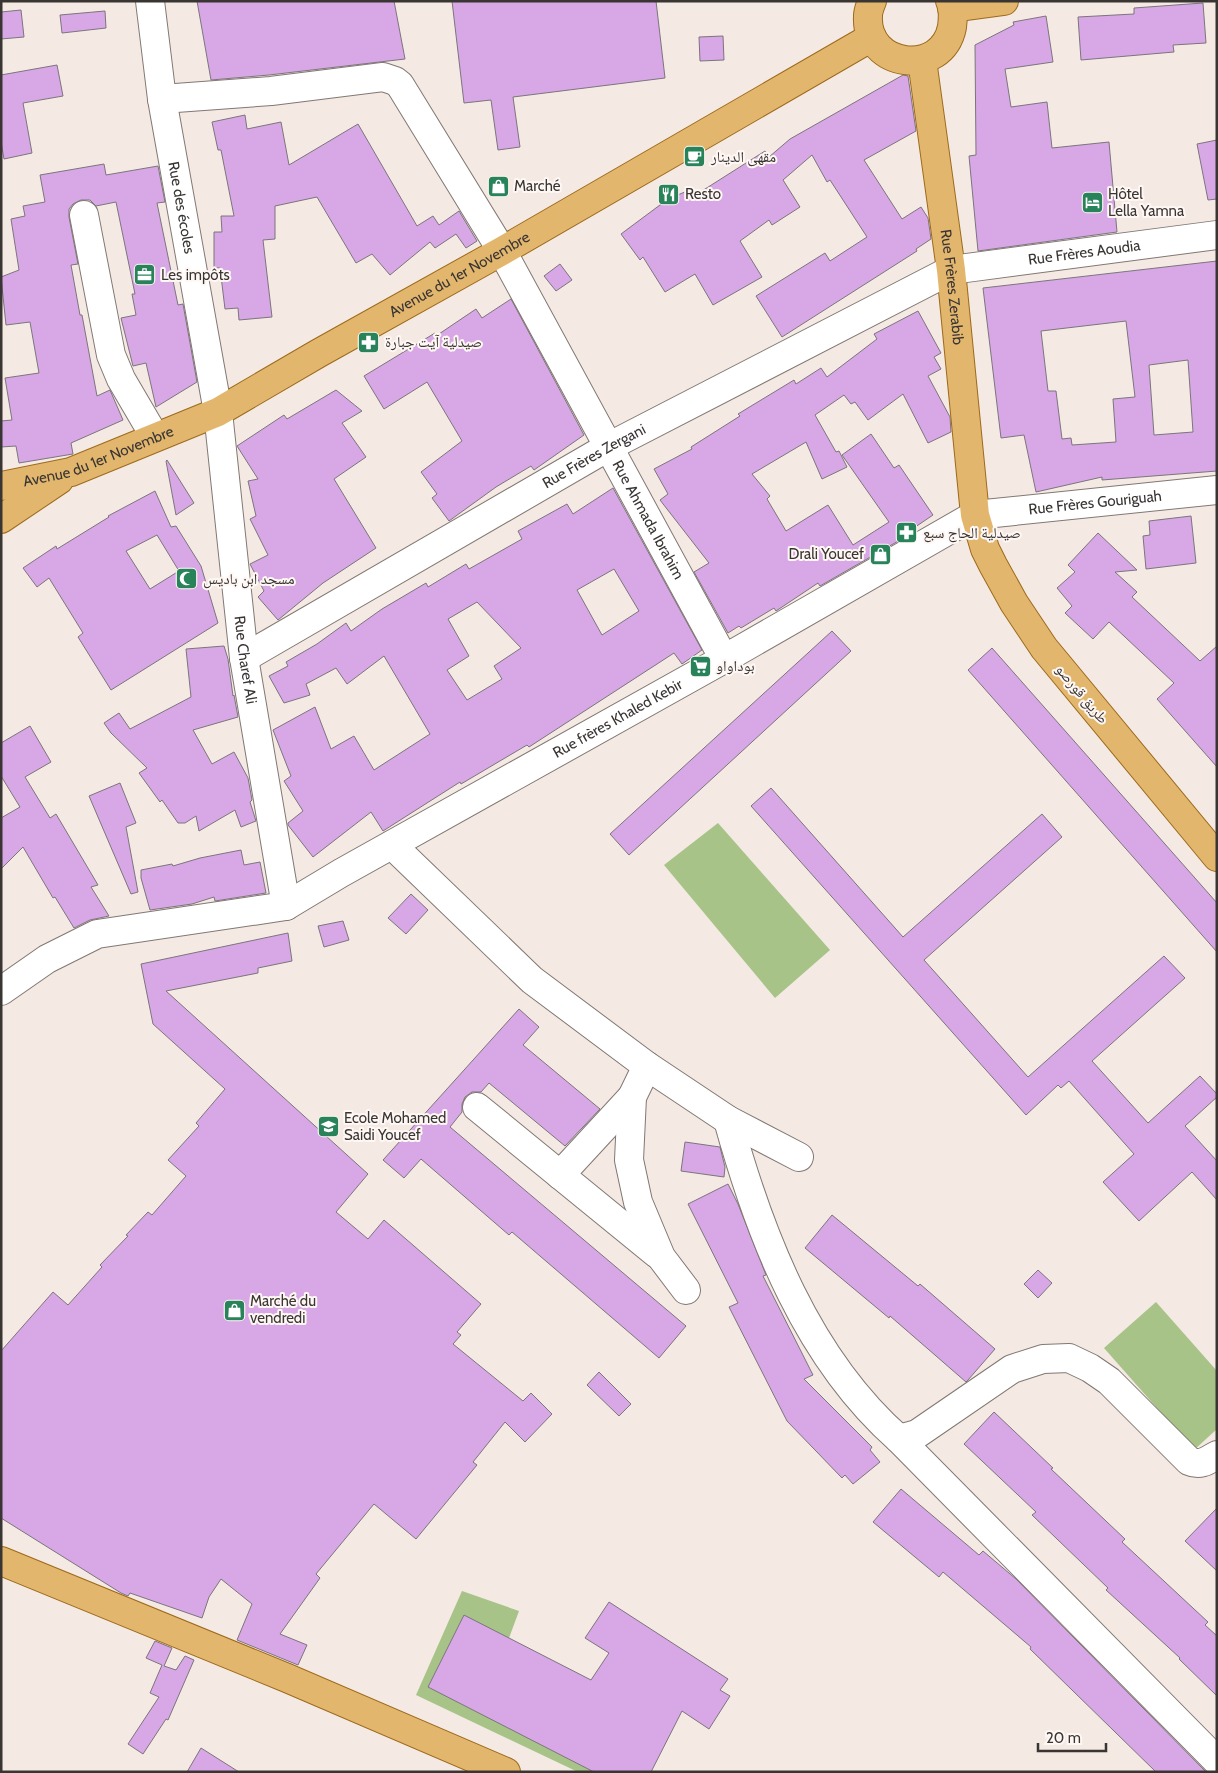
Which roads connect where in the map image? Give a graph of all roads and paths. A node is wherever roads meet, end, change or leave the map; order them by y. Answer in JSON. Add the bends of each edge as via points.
{"nodes":[{"id":1,"x":150,"y":1,"type":"edge"},
{"id":2,"x":1004,"y":1,"type":"edge"},
{"id":3,"x":870,"y":2,"type":"edge"},
{"id":4,"x":951,"y":5,"type":"edge"},
{"id":5,"x":872,"y":38,"type":"junction"},
{"id":6,"x":922,"y":60,"type":"junction"},
{"id":7,"x":162,"y":99,"type":"junction"},
{"id":8,"x":84,"y":216,"type":"dead end"},
{"id":9,"x":1217,"y":235,"type":"edge"},
{"id":10,"x":502,"y":251,"type":"junction"},
{"id":11,"x":951,"y":270,"type":"junction"},
{"id":12,"x":218,"y":412,"type":"junction"},
{"id":13,"x":155,"y":437,"type":"junction"},
{"id":14,"x":610,"y":446,"type":"junction"},
{"id":15,"x":71,"y":472,"type":"junction"},
{"id":16,"x":1,"y":486,"type":"edge"},
{"id":17,"x":1217,"y":490,"type":"edge"},
{"id":18,"x":975,"y":514,"type":"junction"},
{"id":19,"x":1,"y":519,"type":"edge"},
{"id":20,"x":244,"y":658,"type":"junction"},
{"id":21,"x":724,"y":659,"type":"junction"},
{"id":22,"x":392,"y":845,"type":"junction"},
{"id":23,"x":1217,"y":857,"type":"edge"},
{"id":24,"x":286,"y":906,"type":"junction"},
{"id":25,"x":1,"y":991,"type":"edge"},
{"id":26,"x":647,"y":1066,"type":"junction"},
{"id":27,"x":632,"y":1097,"type":"junction"},
{"id":28,"x":477,"y":1107,"type":"dead end"},
{"id":29,"x":728,"y":1120,"type":"junction"},
{"id":30,"x":799,"y":1157,"type":"dead end"},
{"id":31,"x":560,"y":1175,"type":"junction"},
{"id":32,"x":660,"y":1257,"type":"junction"},
{"id":33,"x":686,"y":1290,"type":"dead end"},
{"id":34,"x":899,"y":1439,"type":"junction"},
{"id":35,"x":1213,"y":1462,"type":"edge"},
{"id":36,"x":1,"y":1560,"type":"edge"},
{"id":37,"x":1217,"y":1761,"type":"edge"},
{"id":38,"x":506,"y":1772,"type":"edge"}],
"edges":[{"from":1,"to":7,"type":"street","name":"Rue des écoles"},
{"from":2,"to":4,"type":"main road"},
{"from":3,"to":5,"type":"main road","via":[[868,23]]},
{"from":4,"to":6,"type":"main road","via":[[951,34],[943,46]]},
{"from":5,"to":6,"type":"main road","via":[[893,58]]},
{"from":5,"to":10,"type":"main road","name":"Avenue du 1er Novembre"},
{"from":6,"to":11,"type":"main road","name":"Rue Frères Zerabib"},
{"from":7,"to":10,"type":"street","name":"Rue Ahmada Ibrahim","via":[[270,91],[383,77],[395,81]]},
{"from":7,"to":12,"type":"street","name":"Rue des écoles"},
{"from":8,"to":13,"type":"street","via":[[111,355],[121,379]]},
{"from":9,"to":11,"type":"street","name":"Rue Frères Aoudia"},
{"from":10,"to":12,"type":"main road","name":"Avenue du 1er Novembre"},
{"from":10,"to":14,"type":"street","name":"Rue Ahmada Ibrahim"},
{"from":11,"to":14,"type":"street","name":"Rue Frères Zergani"},
{"from":11,"to":18,"type":"main road","name":"Rue Frères Zerabib"},
{"from":12,"to":13,"type":"main road","name":"Avenue du 1er Novembre"},
{"from":12,"to":20,"type":"street","name":"Rue Charef Ali"},
{"from":13,"to":15,"type":"main road","name":"Avenue du 1er Novembre"},
{"from":14,"to":20,"type":"street","name":"Rue Frères Zergani"},
{"from":14,"to":21,"type":"street","name":"Rue Ahmada Ibrahim"},
{"from":15,"to":16,"type":"main road","name":"Avenue du 1er Novembre"},
{"from":15,"to":19,"type":"main road"},
{"from":17,"to":18,"type":"street","name":"Rue Frères Gouriguah"},
{"from":18,"to":21,"type":"street","name":"Rue frères Khaled Kebir"},
{"from":18,"to":23,"type":"main road","name":"طريق قورصو","via":[[993,565],[1044,648]]},
{"from":20,"to":24,"type":"street","name":"Rue Charef Ali"},
{"from":21,"to":22,"type":"street","name":"Rue frères Khaled Kebir"},
{"from":22,"to":24,"type":"street","name":"Rue frères Khaled Kebir"},
{"from":22,"to":26,"type":"street","via":[[532,980]]},
{"from":24,"to":25,"type":"street","via":[[97,934],[47,958]]},
{"from":26,"to":27,"type":"street"},
{"from":26,"to":29,"type":"street"},
{"from":27,"to":31,"type":"street"},
{"from":27,"to":32,"type":"street","via":[[630,1160],[638,1202]]},
{"from":28,"to":31,"type":"street"},
{"from":29,"to":30,"type":"street"},
{"from":29,"to":34,"type":"street","via":[[773,1254],[794,1299],[826,1354],[878,1420]]},
{"from":31,"to":32,"type":"street"},
{"from":32,"to":33,"type":"street"},
{"from":34,"to":35,"type":"street","via":[[917,1434],[1012,1369],[1043,1359],[1069,1358],[1108,1382],[1189,1461],[1196,1464]]},
{"from":34,"to":37,"type":"street"},
{"from":36,"to":38,"type":"main road"}]}
